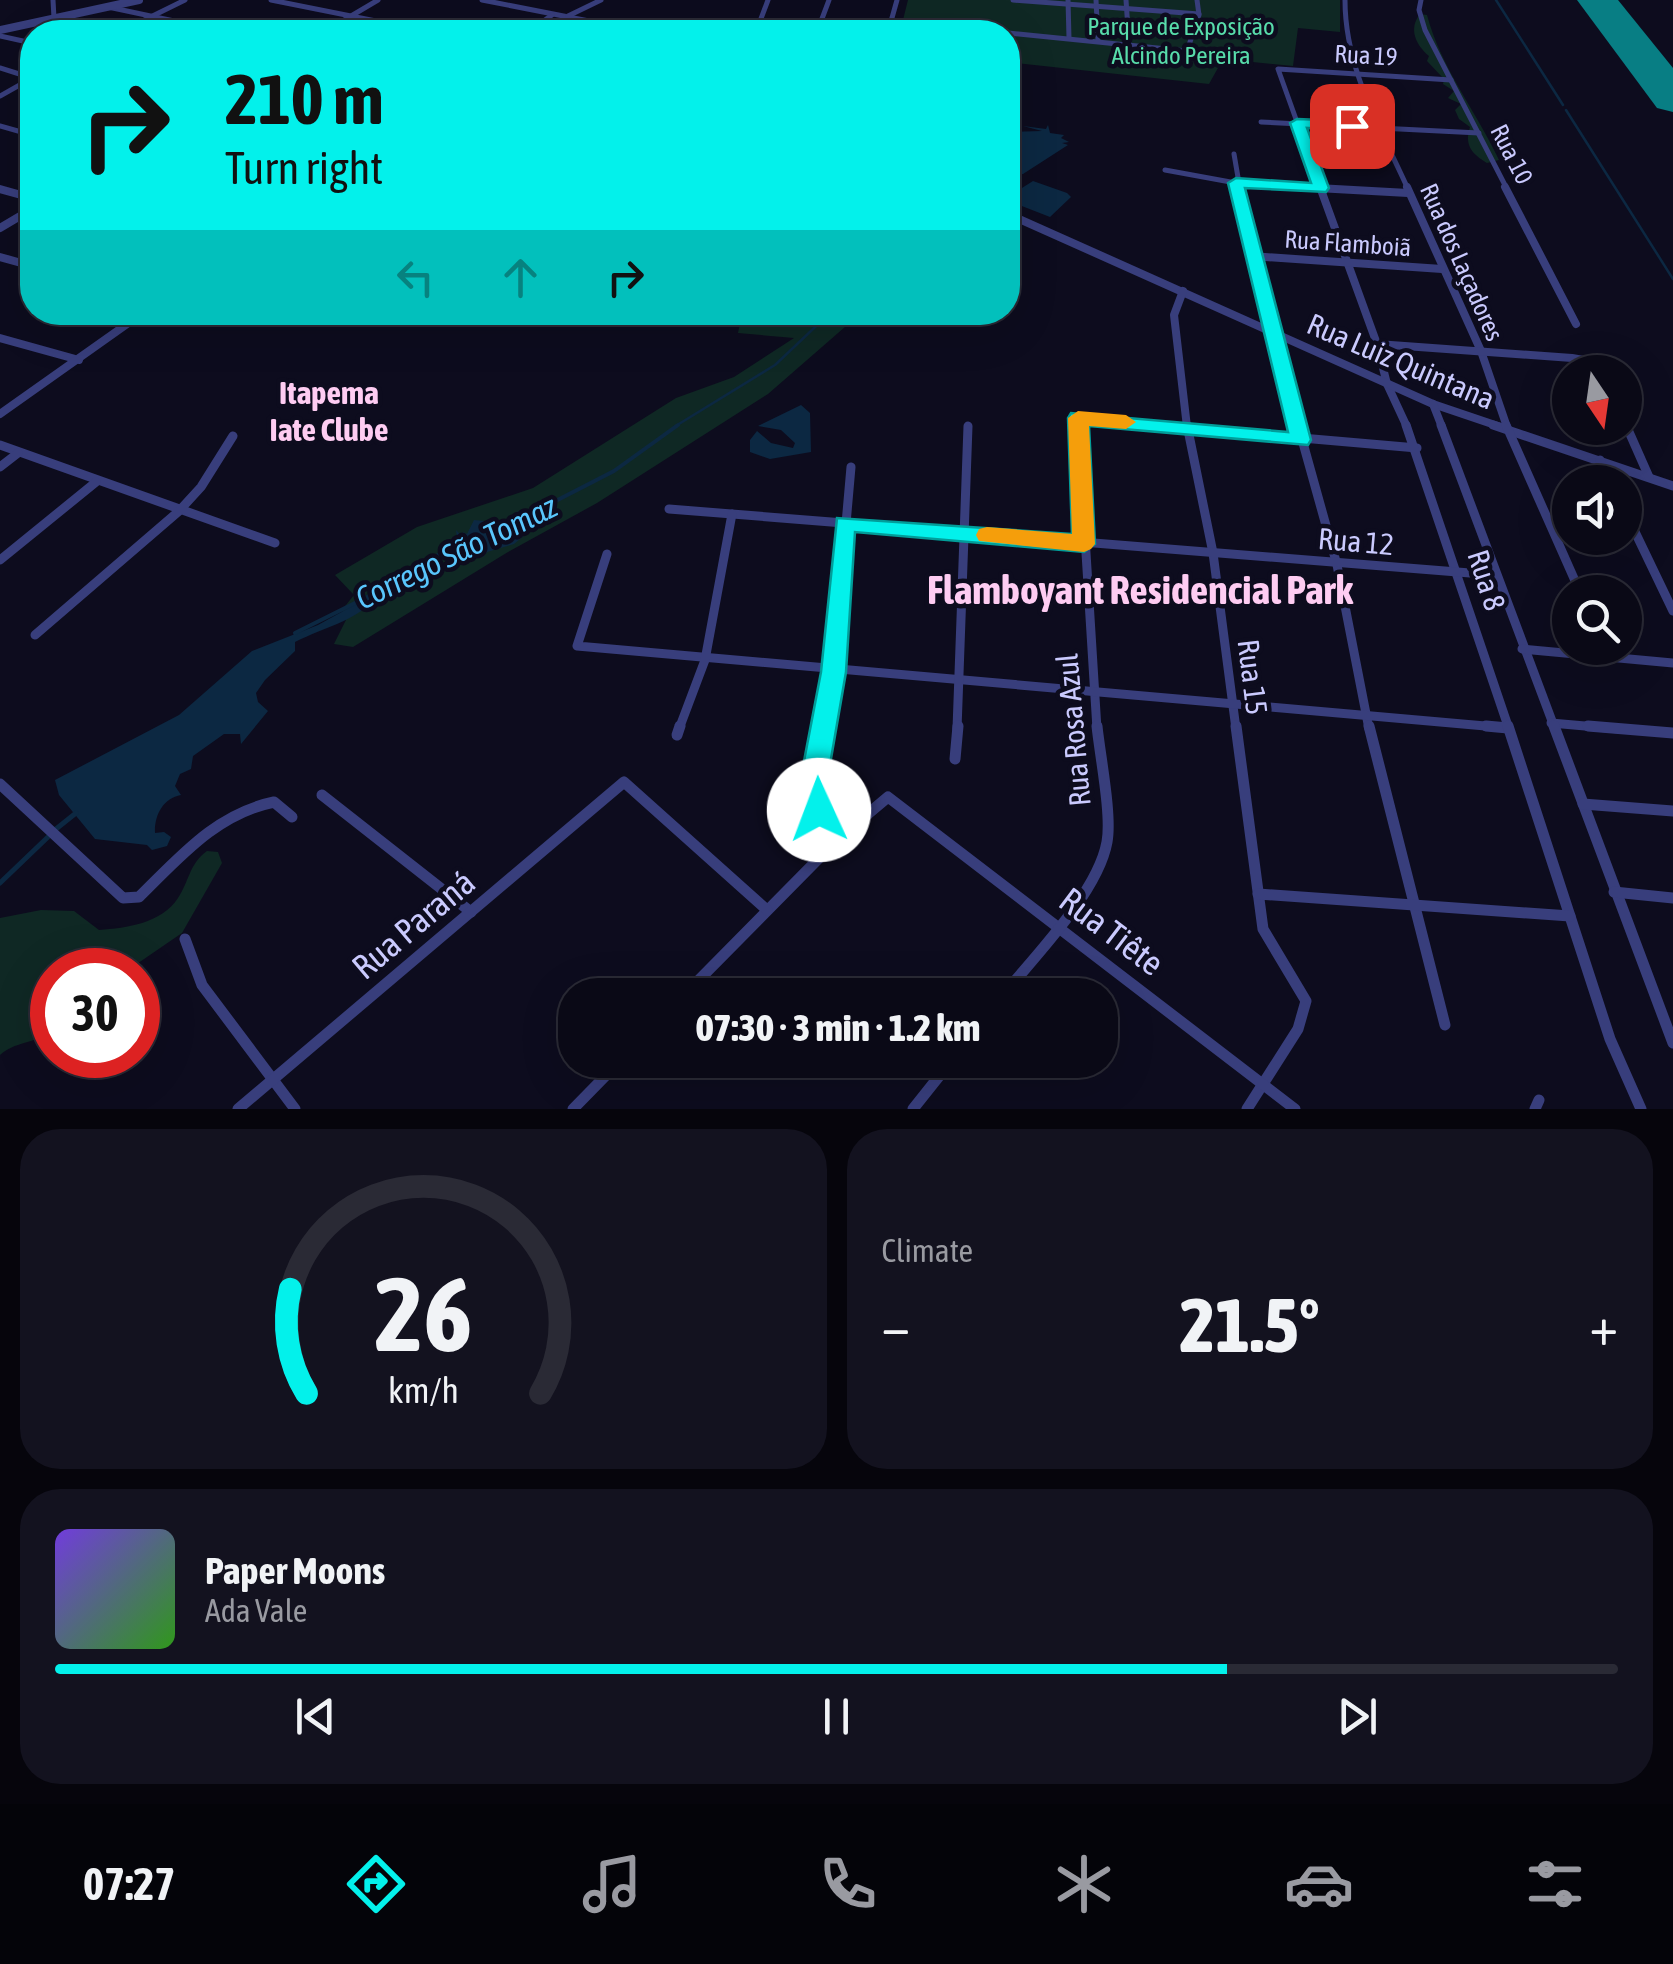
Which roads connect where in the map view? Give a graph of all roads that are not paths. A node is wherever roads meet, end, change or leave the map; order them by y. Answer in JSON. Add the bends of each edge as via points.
{"nodes":[{"id":1,"x":53,"y":0,"type":"edge"},
{"id":2,"x":138,"y":0,"type":"edge"},
{"id":3,"x":185,"y":0,"type":"edge"},
{"id":4,"x":272,"y":0,"type":"edge"},
{"id":5,"x":378,"y":0,"type":"edge"},
{"id":6,"x":482,"y":0,"type":"edge"},
{"id":7,"x":588,"y":0,"type":"edge"},
{"id":8,"x":601,"y":0,"type":"edge"},
{"id":9,"x":1014,"y":0,"type":"edge"},
{"id":10,"x":1126,"y":0,"type":"edge"},
{"id":11,"x":1197,"y":0,"type":"edge"},
{"id":12,"x":1345,"y":0,"type":"edge"},
{"id":13,"x":1421,"y":0,"type":"edge"},
{"id":14,"x":1041,"y":2,"type":"edge"},
{"id":15,"x":1069,"y":3,"type":"edge"},
{"id":16,"x":1097,"y":4,"type":"edge"},
{"id":17,"x":108,"y":7,"type":"junction"},
{"id":18,"x":1128,"y":9,"type":"junction"},
{"id":19,"x":580,"y":10,"type":"junction"},
{"id":20,"x":1199,"y":14,"type":"junction"},
{"id":21,"x":552,"y":15,"type":"junction"},
{"id":22,"x":151,"y":17,"type":"junction"},
{"id":23,"x":350,"y":17,"type":"junction"},
{"id":24,"x":566,"y":17,"type":"junction"},
{"id":25,"x":54,"y":18,"type":"junction"},
{"id":26,"x":47,"y":20,"type":"edge"},
{"id":27,"x":145,"y":20,"type":"edge"},
{"id":28,"x":166,"y":20,"type":"edge"},
{"id":29,"x":345,"y":20,"type":"edge"},
{"id":30,"x":366,"y":20,"type":"edge"},
{"id":31,"x":545,"y":20,"type":"edge"},
{"id":32,"x":586,"y":20,"type":"edge"},
{"id":33,"x":1020,"y":33,"type":"edge"},
{"id":34,"x":1069,"y":38,"type":"junction"},
{"id":35,"x":1098,"y":40,"type":"junction"},
{"id":36,"x":1129,"y":44,"type":"junction"},
{"id":37,"x":1278,"y":69,"type":"joint"},
{"id":38,"x":1356,"y":74,"type":"junction"},
{"id":39,"x":1451,"y":80,"type":"junction"},
{"id":40,"x":1262,"y":122,"type":"dead end"},
{"id":41,"x":1297,"y":123,"type":"junction"},
{"id":42,"x":1379,"y":127,"type":"junction"},
{"id":43,"x":1479,"y":133,"type":"junction"},
{"id":44,"x":1234,"y":154,"type":"dead end"},
{"id":45,"x":1166,"y":170,"type":"dead end"},
{"id":46,"x":1236,"y":183,"type":"junction"},
{"id":47,"x":1320,"y":188,"type":"junction"},
{"id":48,"x":1408,"y":193,"type":"junction"},
{"id":49,"x":1020,"y":219,"type":"edge"},
{"id":50,"x":1252,"y":256,"type":"junction"},
{"id":51,"x":1347,"y":263,"type":"junction"},
{"id":52,"x":1442,"y":269,"type":"junction"},
{"id":53,"x":1183,"y":291,"type":"junction"},
{"id":54,"x":1576,"y":324,"type":"dead end"},
{"id":55,"x":126,"y":325,"type":"edge"},
{"id":56,"x":1270,"y":330,"type":"junction"},
{"id":57,"x":0,"y":338,"type":"edge"},
{"id":58,"x":1376,"y":344,"type":"junction"},
{"id":59,"x":1481,"y":352,"type":"junction"},
{"id":60,"x":1552,"y":357,"type":"edge"},
{"id":61,"x":79,"y":360,"type":"junction"},
{"id":62,"x":1387,"y":384,"type":"junction"},
{"id":63,"x":1433,"y":404,"type":"junction"},
{"id":64,"x":0,"y":414,"type":"edge"},
{"id":65,"x":968,"y":426,"type":"dead end"},
{"id":66,"x":1186,"y":427,"type":"junction"},
{"id":67,"x":1508,"y":429,"type":"junction"},
{"id":68,"x":233,"y":436,"type":"dead end"},
{"id":69,"x":1300,"y":440,"type":"junction"},
{"id":70,"x":1635,"y":445,"type":"edge"},
{"id":71,"x":0,"y":446,"type":"edge"},
{"id":72,"x":1417,"y":448,"type":"junction"},
{"id":73,"x":18,"y":454,"type":"junction"},
{"id":74,"x":1600,"y":460,"type":"junction"},
{"id":75,"x":1602,"y":465,"type":"edge"},
{"id":76,"x":851,"y":466,"type":"dead end"},
{"id":77,"x":0,"y":467,"type":"edge"},
{"id":78,"x":1649,"y":477,"type":"junction"},
{"id":79,"x":96,"y":482,"type":"junction"},
{"id":80,"x":1673,"y":486,"type":"edge"},
{"id":81,"x":669,"y":509,"type":"dead end"},
{"id":82,"x":180,"y":511,"type":"junction"},
{"id":83,"x":732,"y":514,"type":"junction"},
{"id":84,"x":844,"y":523,"type":"junction"},
{"id":85,"x":964,"y":533,"type":"junction"},
{"id":86,"x":275,"y":544,"type":"dead end"},
{"id":87,"x":1084,"y":544,"type":"junction"},
{"id":88,"x":1642,"y":547,"type":"edge"},
{"id":89,"x":1213,"y":552,"type":"junction"},
{"id":90,"x":607,"y":554,"type":"dead end"},
{"id":91,"x":0,"y":560,"type":"edge"},
{"id":92,"x":1337,"y":564,"type":"junction"},
{"id":93,"x":1460,"y":575,"type":"junction"},
{"id":94,"x":1495,"y":575,"type":"junction"},
{"id":95,"x":1572,"y":575,"type":"edge"},
{"id":96,"x":1673,"y":611,"type":"edge"},
{"id":97,"x":35,"y":635,"type":"dead end"},
{"id":98,"x":1522,"y":649,"type":"junction"},
{"id":99,"x":1552,"y":650,"type":"edge"},
{"id":100,"x":1642,"y":658,"type":"edge"},
{"id":101,"x":704,"y":660,"type":"junction"},
{"id":102,"x":1670,"y":663,"type":"edge"},
{"id":103,"x":833,"y":672,"type":"junction"},
{"id":104,"x":1673,"y":675,"type":"edge"},
{"id":105,"x":961,"y":681,"type":"junction"},
{"id":106,"x":1094,"y":694,"type":"junction"},
{"id":107,"x":1231,"y":706,"type":"junction"},
{"id":108,"x":1366,"y":715,"type":"junction"},
{"id":109,"x":1551,"y":723,"type":"junction"},
{"id":110,"x":1508,"y":728,"type":"junction"},
{"id":111,"x":1673,"y":734,"type":"edge"},
{"id":112,"x":677,"y":735,"type":"dead end"},
{"id":113,"x":955,"y":758,"type":"dead end"},
{"id":114,"x":0,"y":784,"type":"edge"},
{"id":115,"x":322,"y":794,"type":"dead end"},
{"id":116,"x":1582,"y":804,"type":"junction"},
{"id":117,"x":1673,"y":810,"type":"edge"},
{"id":118,"x":292,"y":817,"type":"dead end"},
{"id":119,"x":838,"y":839,"type":"junction"},
{"id":120,"x":1614,"y":892,"type":"junction"},
{"id":121,"x":1258,"y":894,"type":"junction"},
{"id":122,"x":1673,"y":898,"type":"edge"},
{"id":123,"x":1412,"y":904,"type":"junction"},
{"id":124,"x":767,"y":910,"type":"junction"},
{"id":125,"x":471,"y":912,"type":"junction"},
{"id":126,"x":1570,"y":916,"type":"junction"},
{"id":127,"x":1057,"y":928,"type":"junction"},
{"id":128,"x":185,"y":939,"type":"dead end"},
{"id":129,"x":701,"y":978,"type":"edge"},
{"id":130,"x":1017,"y":978,"type":"edge"},
{"id":131,"x":1445,"y":1025,"type":"dead end"},
{"id":132,"x":1673,"y":1043,"type":"edge"},
{"id":133,"x":603,"y":1078,"type":"edge"},
{"id":134,"x":938,"y":1078,"type":"edge"},
{"id":135,"x":272,"y":1080,"type":"junction"},
{"id":136,"x":1263,"y":1083,"type":"junction"},
{"id":137,"x":238,"y":1109,"type":"edge"},
{"id":138,"x":295,"y":1109,"type":"edge"},
{"id":139,"x":573,"y":1109,"type":"edge"},
{"id":140,"x":913,"y":1109,"type":"edge"},
{"id":141,"x":1248,"y":1109,"type":"edge"},
{"id":142,"x":1295,"y":1109,"type":"edge"},
{"id":143,"x":1641,"y":1109,"type":"edge"}],
"edges":[{"from":1,"to":25,"type":"street"},
{"from":2,"to":17,"type":"street"},
{"from":3,"to":22,"type":"street"},
{"from":4,"to":23,"type":"street"},
{"from":5,"to":23,"type":"street"},
{"from":6,"to":21,"type":"street"},
{"from":7,"to":19,"type":"street"},
{"from":8,"to":19,"type":"street"},
{"from":9,"to":14,"type":"street"},
{"from":10,"to":18,"type":"street"},
{"from":11,"to":20,"type":"street"},
{"from":12,"to":38,"type":"street","name":"Rua dos Laçadores","via":[[1345,36]]},
{"from":13,"to":39,"type":"street","name":"Rua 10","via":[[1425,30]]},
{"from":14,"to":15,"type":"street"},
{"from":15,"to":16,"type":"street"},
{"from":15,"to":34,"type":"street"},
{"from":16,"to":18,"type":"street"},
{"from":16,"to":35,"type":"street"},
{"from":17,"to":22,"type":"street"},
{"from":17,"to":25,"type":"street"},
{"from":18,"to":20,"type":"street"},
{"from":18,"to":36,"type":"street"},
{"from":19,"to":24,"type":"street"},
{"from":20,"to":36,"type":"street","via":[[1186,51]]},
{"from":21,"to":24,"type":"street"},
{"from":21,"to":31,"type":"street"},
{"from":22,"to":27,"type":"street"},
{"from":22,"to":28,"type":"street"},
{"from":23,"to":29,"type":"street"},
{"from":23,"to":30,"type":"street"},
{"from":24,"to":32,"type":"street"},
{"from":25,"to":26,"type":"street"},
{"from":33,"to":34,"type":"street"},
{"from":34,"to":35,"type":"street"},
{"from":35,"to":36,"type":"street"},
{"from":37,"to":38,"type":"street","name":"Rua 19"},
{"from":37,"to":41,"type":"street","name":"Rua 8"},
{"from":38,"to":39,"type":"street","name":"Rua 19"},
{"from":38,"to":42,"type":"street","name":"Rua dos Laçadores"},
{"from":39,"to":43,"type":"street","name":"Rua 10"},
{"from":40,"to":41,"type":"street"},
{"from":41,"to":42,"type":"street"},
{"from":41,"to":47,"type":"street","name":"Rua 8"},
{"from":42,"to":43,"type":"street"},
{"from":42,"to":48,"type":"street","name":"Rua dos Laçadores"},
{"from":43,"to":54,"type":"street","name":"Rua 10"},
{"from":44,"to":46,"type":"street"},
{"from":45,"to":46,"type":"street"},
{"from":46,"to":47,"type":"street"},
{"from":46,"to":50,"type":"street"},
{"from":47,"to":48,"type":"street"},
{"from":47,"to":51,"type":"street","name":"Rua 8"},
{"from":48,"to":52,"type":"street","name":"Rua dos Laçadores"},
{"from":49,"to":53,"type":"street","name":"Rua Luiz Quintana"},
{"from":50,"to":51,"type":"street","name":"Rua Flamboiã"},
{"from":50,"to":56,"type":"street"},
{"from":51,"to":52,"type":"street","name":"Rua Flamboiã"},
{"from":51,"to":58,"type":"street","name":"Rua 8"},
{"from":52,"to":59,"type":"street","name":"Rua dos Laçadores"},
{"from":53,"to":56,"type":"street","name":"Rua Luiz Quintana"},
{"from":53,"to":66,"type":"street","name":"Rua 15","via":[[1174,315]]},
{"from":55,"to":61,"type":"street"},
{"from":56,"to":62,"type":"street","name":"Rua Luiz Quintana"},
{"from":56,"to":69,"type":"street"},
{"from":57,"to":61,"type":"street"},
{"from":58,"to":59,"type":"street"},
{"from":58,"to":62,"type":"street","name":"Rua 8"},
{"from":59,"to":60,"type":"street"},
{"from":59,"to":67,"type":"street","name":"Rua dos Laçadores"},
{"from":61,"to":64,"type":"street"},
{"from":62,"to":63,"type":"street","name":"Rua Luiz Quintana"},
{"from":62,"to":72,"type":"street","name":"Rua 8"},
{"from":63,"to":67,"type":"street","name":"Rua Luiz Quintana"},
{"from":63,"to":94,"type":"street"},
{"from":65,"to":85,"type":"street"},
{"from":66,"to":69,"type":"street"},
{"from":66,"to":87,"type":"street","name":"Rua Rosa Azul","via":[[1078,418]]},
{"from":66,"to":89,"type":"street","name":"Rua 15"},
{"from":67,"to":74,"type":"street","name":"Rua Luiz Quintana"},
{"from":67,"to":95,"type":"street","name":"Rua dos Laçadores"},
{"from":68,"to":82,"type":"street"},
{"from":69,"to":72,"type":"street"},
{"from":69,"to":92,"type":"street"},
{"from":70,"to":78,"type":"street"},
{"from":71,"to":73,"type":"street"},
{"from":72,"to":93,"type":"street","name":"Rua 8"},
{"from":73,"to":77,"type":"street"},
{"from":73,"to":79,"type":"street"},
{"from":74,"to":75,"type":"street"},
{"from":74,"to":78,"type":"street","name":"Rua Luiz Quintana"},
{"from":76,"to":84,"type":"street"},
{"from":78,"to":80,"type":"street","name":"Rua Luiz Quintana"},
{"from":79,"to":82,"type":"street"},
{"from":79,"to":91,"type":"street"},
{"from":81,"to":83,"type":"street","name":"Rua 12"},
{"from":82,"to":86,"type":"street"},
{"from":82,"to":97,"type":"street"},
{"from":83,"to":84,"type":"street","name":"Rua 12"},
{"from":83,"to":101,"type":"street"},
{"from":84,"to":85,"type":"street","name":"Rua 12"},
{"from":84,"to":103,"type":"street"},
{"from":85,"to":87,"type":"street","name":"Rua 12"},
{"from":85,"to":105,"type":"street"},
{"from":87,"to":89,"type":"street","name":"Rua 12"},
{"from":87,"to":106,"type":"street","name":"Rua Rosa Azul"},
{"from":88,"to":96,"type":"street"},
{"from":89,"to":92,"type":"street","name":"Rua 12"},
{"from":89,"to":107,"type":"street","name":"Rua 15"},
{"from":90,"to":101,"type":"street","via":[[577,646]]},
{"from":92,"to":93,"type":"street","name":"Rua 12"},
{"from":92,"to":108,"type":"street"},
{"from":93,"to":94,"type":"street","name":"Rua 12"},
{"from":93,"to":110,"type":"street","name":"Rua 8"},
{"from":94,"to":98,"type":"street"},
{"from":98,"to":99,"type":"street"},
{"from":98,"to":109,"type":"street"},
{"from":100,"to":102,"type":"street"},
{"from":101,"to":103,"type":"street"},
{"from":101,"to":112,"type":"street"},
{"from":102,"to":104,"type":"street"},
{"from":103,"to":105,"type":"street"},
{"from":103,"to":119,"type":"street","via":[[814,782],[819,810]]},
{"from":105,"to":106,"type":"street"},
{"from":105,"to":113,"type":"street"},
{"from":106,"to":107,"type":"street"},
{"from":106,"to":127,"type":"street","name":"Rua Rosa Azul","via":[[1108,840],[1104,857]]},
{"from":107,"to":108,"type":"street"},
{"from":107,"to":121,"type":"street","name":"Rua 15"},
{"from":108,"to":110,"type":"street"},
{"from":108,"to":123,"type":"street"},
{"from":109,"to":111,"type":"street"},
{"from":109,"to":116,"type":"street"},
{"from":110,"to":126,"type":"street","name":"Rua 8"},
{"from":114,"to":118,"type":"street","via":[[122,898],[138,897],[250,804],[274,802]]},
{"from":115,"to":125,"type":"street"},
{"from":116,"to":117,"type":"street"},
{"from":116,"to":120,"type":"street"},
{"from":119,"to":124,"type":"street"},
{"from":119,"to":127,"type":"street","name":"Rua Tiête","via":[[893,798]]},
{"from":120,"to":122,"type":"street"},
{"from":120,"to":132,"type":"street"},
{"from":121,"to":123,"type":"street"},
{"from":121,"to":136,"type":"street","name":"Rua 15","via":[[1263,929],[1306,1001],[1298,1029]]},
{"from":123,"to":126,"type":"street"},
{"from":123,"to":131,"type":"street"},
{"from":124,"to":125,"type":"street","name":"Rua Paraná","via":[[624,782]]},
{"from":124,"to":129,"type":"street"},
{"from":125,"to":135,"type":"street","name":"Rua Paraná"},
{"from":126,"to":143,"type":"street","name":"Rua 8"},
{"from":127,"to":130,"type":"street"},
{"from":127,"to":136,"type":"street","name":"Rua Tiête"},
{"from":128,"to":135,"type":"street","via":[[202,985]]},
{"from":133,"to":139,"type":"street"},
{"from":134,"to":140,"type":"street"},
{"from":135,"to":137,"type":"street","name":"Rua Paraná"},
{"from":135,"to":138,"type":"street"},
{"from":136,"to":141,"type":"street"},
{"from":136,"to":142,"type":"street","name":"Rua Tiête"}]}
